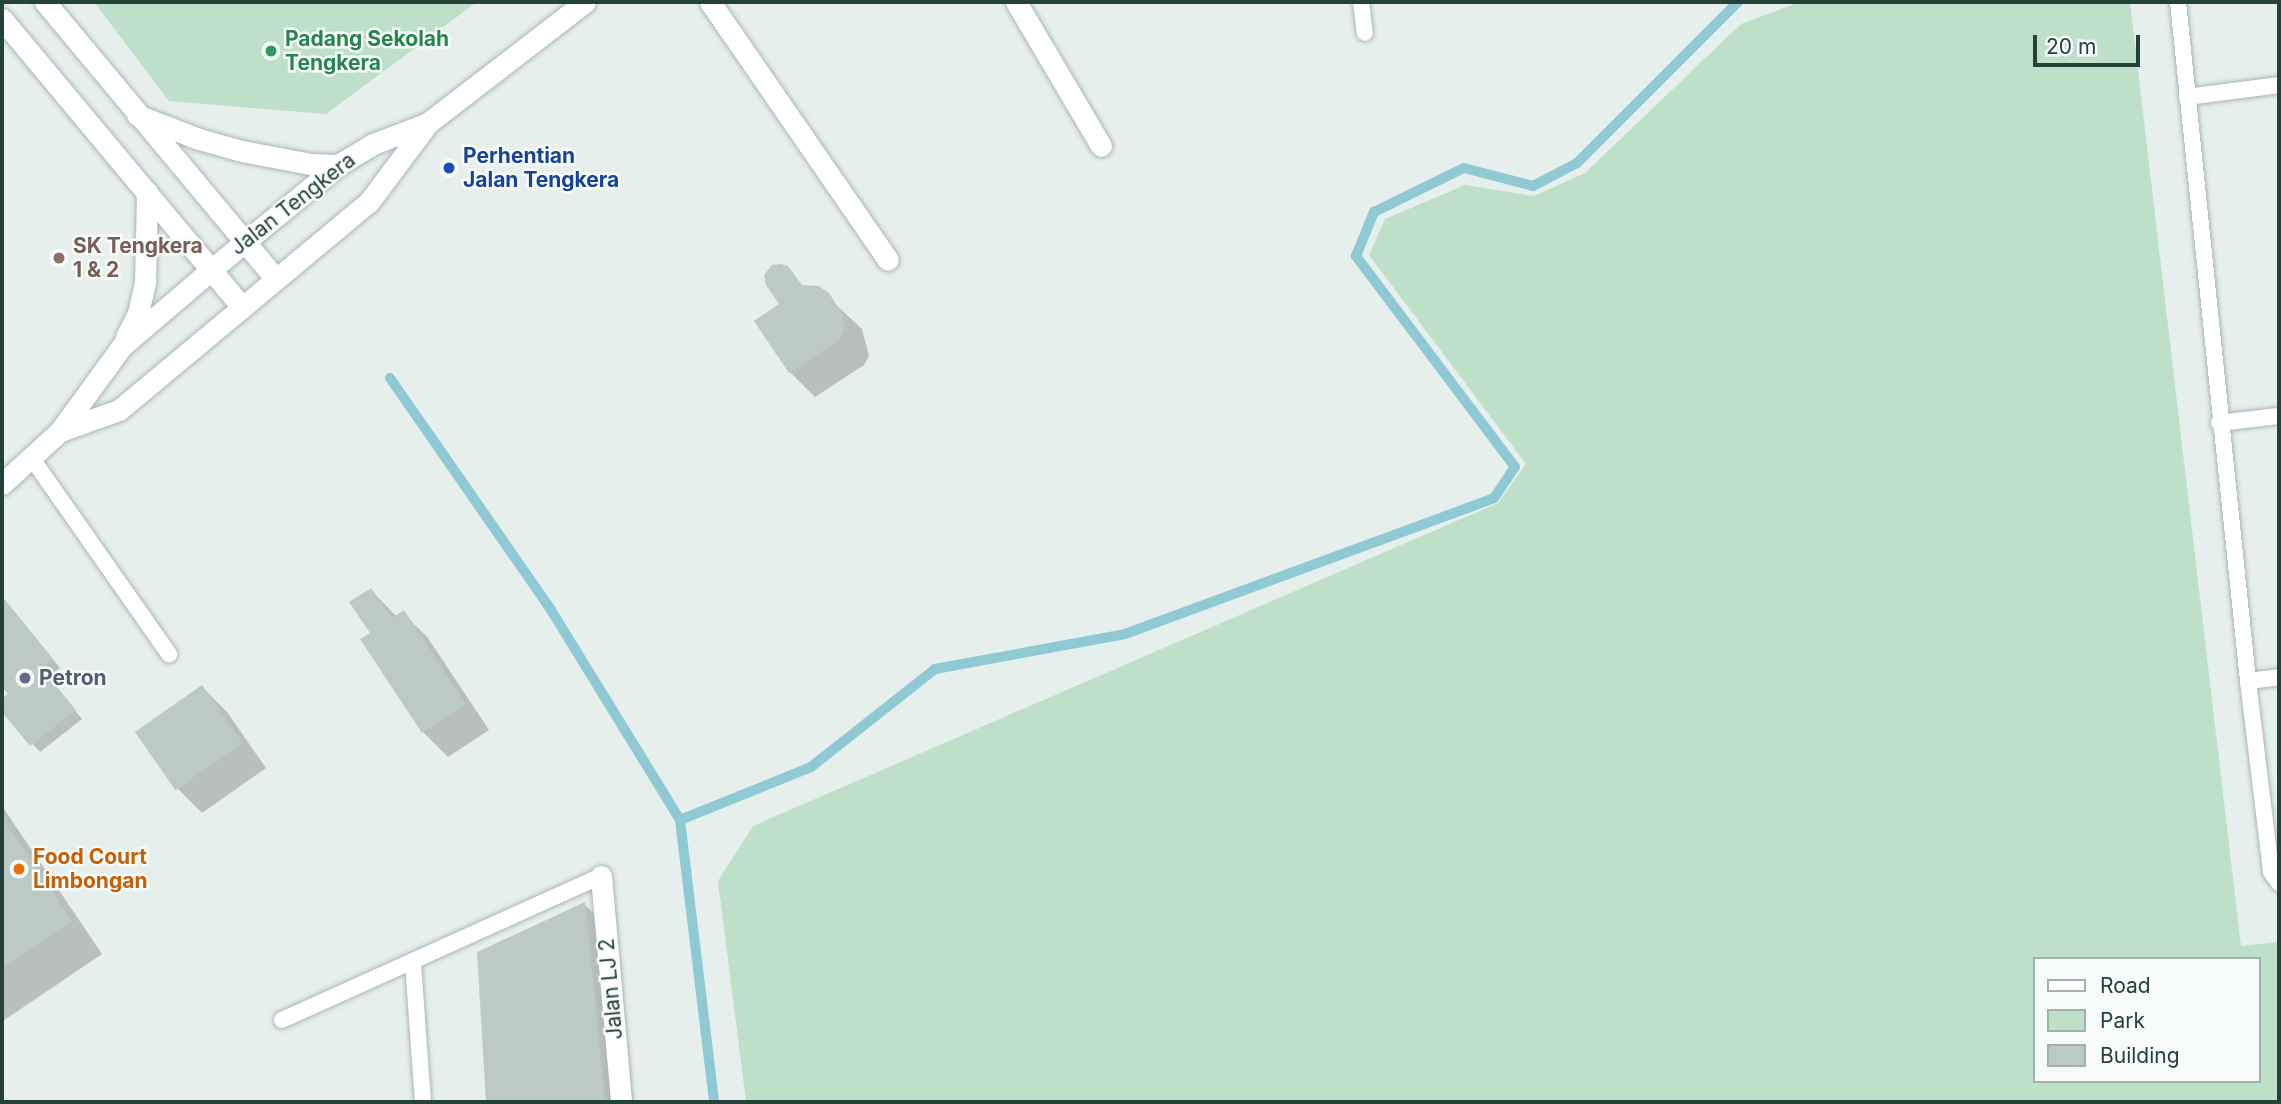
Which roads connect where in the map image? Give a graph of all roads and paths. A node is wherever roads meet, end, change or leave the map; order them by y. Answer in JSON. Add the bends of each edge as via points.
{"nodes":[{"id":1,"x":45,"y":2,"type":"edge"},
{"id":2,"x":585,"y":2,"type":"edge"},
{"id":3,"x":710,"y":2,"type":"edge"},
{"id":4,"x":1017,"y":2,"type":"edge"},
{"id":5,"x":1361,"y":2,"type":"edge"},
{"id":6,"x":2178,"y":2,"type":"edge"},
{"id":7,"x":2,"y":19,"type":"edge"},
{"id":8,"x":1365,"y":33,"type":"dead end"},
{"id":9,"x":2279,"y":85,"type":"edge"},
{"id":10,"x":2187,"y":97,"type":"junction"},
{"id":11,"x":138,"y":115,"type":"junction"},
{"id":12,"x":428,"y":124,"type":"junction"},
{"id":13,"x":1101,"y":146,"type":"dead end"},
{"id":14,"x":338,"y":165,"type":"junction"},
{"id":15,"x":147,"y":191,"type":"junction"},
{"id":16,"x":245,"y":242,"type":"junction"},
{"id":17,"x":888,"y":260,"type":"dead end"},
{"id":18,"x":212,"y":269,"type":"junction"},
{"id":19,"x":275,"y":278,"type":"junction"},
{"id":20,"x":241,"y":306,"type":"junction"},
{"id":21,"x":122,"y":346,"type":"junction"},
{"id":22,"x":2279,"y":416,"type":"edge"},
{"id":23,"x":2219,"y":423,"type":"junction"},
{"id":24,"x":60,"y":431,"type":"junction"},
{"id":25,"x":31,"y":457,"type":"junction"},
{"id":26,"x":2,"y":484,"type":"edge"},
{"id":27,"x":169,"y":654,"type":"dead end"},
{"id":28,"x":2279,"y":677,"type":"edge"},
{"id":29,"x":2248,"y":681,"type":"junction"},
{"id":30,"x":601,"y":876,"type":"joint"},
{"id":31,"x":2279,"y":883,"type":"edge"},
{"id":32,"x":413,"y":963,"type":"junction"},
{"id":33,"x":282,"y":1020,"type":"dead end"},
{"id":34,"x":423,"y":1102,"type":"edge"},
{"id":35,"x":621,"y":1102,"type":"edge"}],
"edges":[{"from":1,"to":11,"type":"main road"},
{"from":2,"to":12,"type":"main road","name":"Jalan Tengkera"},
{"from":3,"to":17,"type":"main road"},
{"from":4,"to":13,"type":"main road"},
{"from":5,"to":8,"type":"lane"},
{"from":6,"to":10,"type":"lane"},
{"from":7,"to":15,"type":"main road"},
{"from":9,"to":10,"type":"lane"},
{"from":10,"to":23,"type":"lane"},
{"from":11,"to":14,"type":"main road","via":[[242,151]]},
{"from":11,"to":16,"type":"main road"},
{"from":12,"to":14,"type":"main road","name":"Jalan Tengkera","via":[[373,144]]},
{"from":12,"to":19,"type":"main road","name":"Jalan Tengkera","via":[[369,202]]},
{"from":14,"to":16,"type":"main road","name":"Jalan Tengkera"},
{"from":15,"to":18,"type":"main road"},
{"from":15,"to":21,"type":"main road","via":[[145,282],[138,313]]},
{"from":16,"to":18,"type":"main road","name":"Jalan Tengkera"},
{"from":16,"to":19,"type":"main road"},
{"from":18,"to":20,"type":"main road"},
{"from":18,"to":21,"type":"main road","name":"Jalan Tengkera"},
{"from":19,"to":20,"type":"main road","name":"Jalan Tengkera"},
{"from":20,"to":24,"type":"main road","name":"Jalan Tengkera","via":[[119,410]]},
{"from":21,"to":24,"type":"main road","name":"Jalan Tengkera"},
{"from":22,"to":23,"type":"lane"},
{"from":23,"to":29,"type":"lane"},
{"from":24,"to":25,"type":"main road","name":"Jalan Tengkera"},
{"from":25,"to":26,"type":"main road","name":"Jalan Tengkera"},
{"from":25,"to":27,"type":"lane"},
{"from":28,"to":29,"type":"lane"},
{"from":29,"to":31,"type":"lane","via":[[2271,872]]},
{"from":30,"to":32,"type":"lane"},
{"from":30,"to":35,"type":"main road","name":"Jalan LJ 2"},
{"from":32,"to":33,"type":"lane"},
{"from":32,"to":34,"type":"lane"}]}
